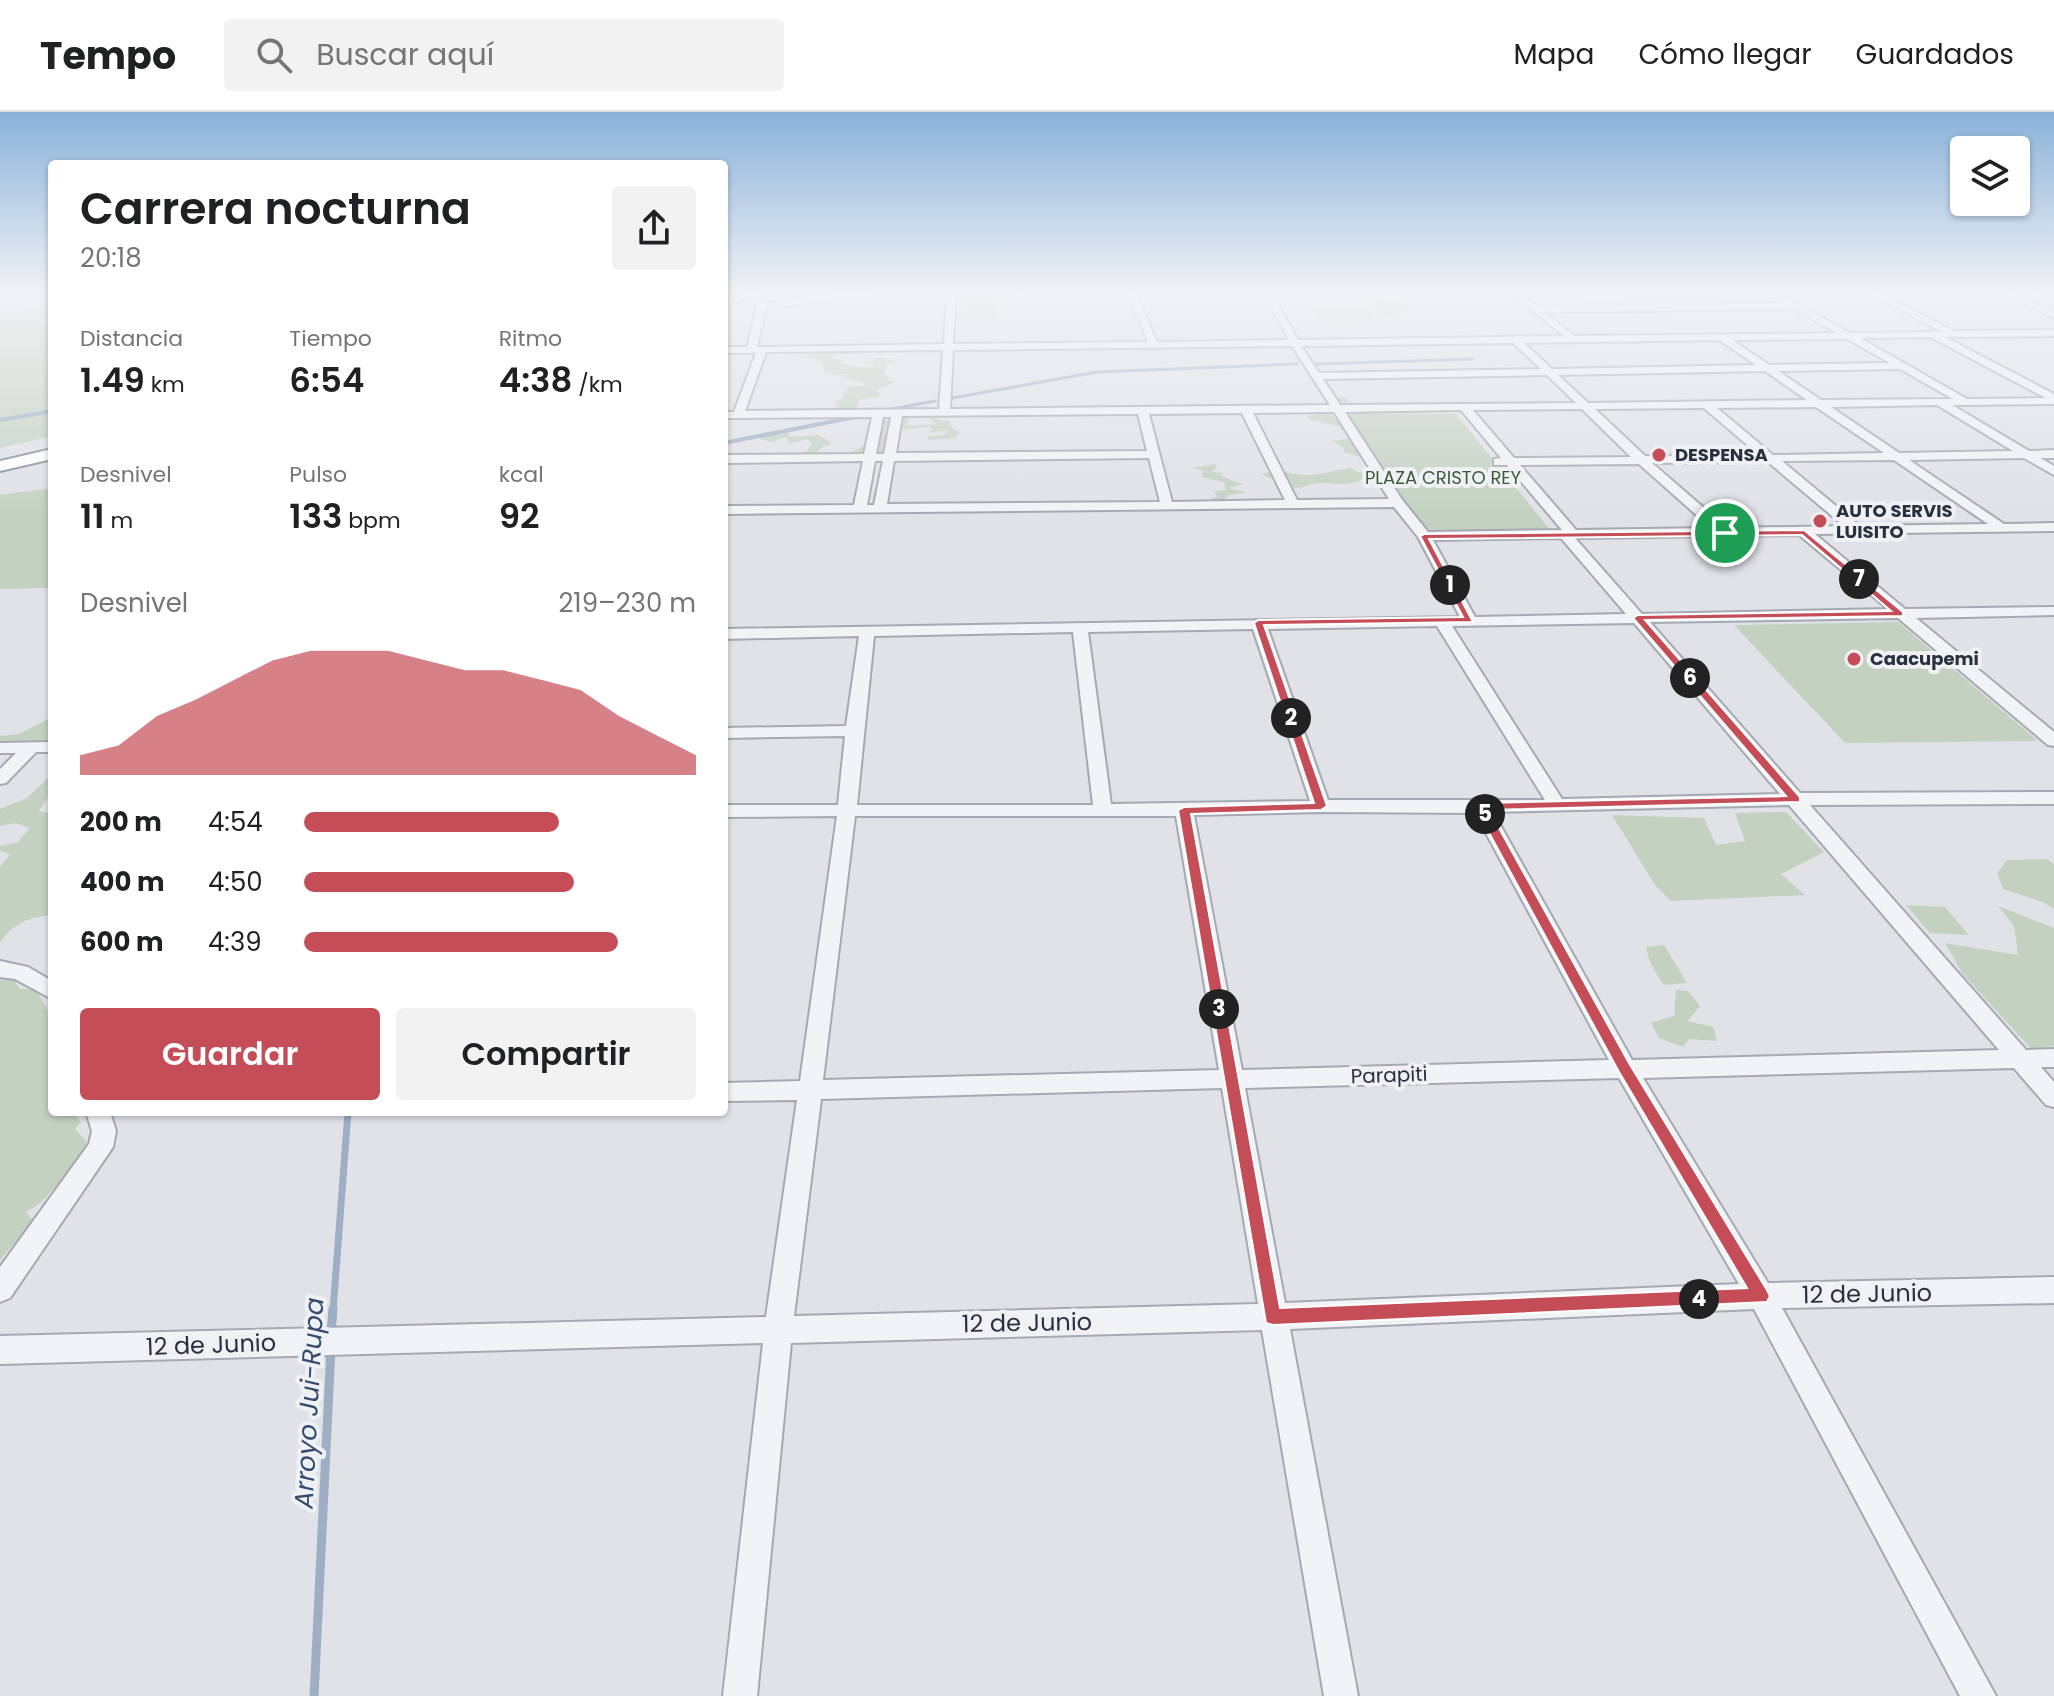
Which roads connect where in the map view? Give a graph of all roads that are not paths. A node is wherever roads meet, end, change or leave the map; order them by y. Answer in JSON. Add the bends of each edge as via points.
{"nodes":[{"id":1,"x":753,"y":365,"type":"edge"},
{"id":2,"x":945,"y":365,"type":"edge"},
{"id":3,"x":1310,"y":365,"type":"edge"},
{"id":4,"x":1542,"y":365,"type":"edge"},
{"id":5,"x":1762,"y":365,"type":"edge"},
{"id":6,"x":1989,"y":365,"type":"edge"},
{"id":7,"x":1899,"y":366,"type":"joint"},
{"id":8,"x":1770,"y":370,"type":"junction"},
{"id":9,"x":1549,"y":372,"type":"junction"},
{"id":10,"x":1318,"y":376,"type":"junction"},
{"id":11,"x":2054,"y":400,"type":"edge"},
{"id":12,"x":1939,"y":402,"type":"junction"},
{"id":13,"x":1966,"y":402,"type":"junction"},
{"id":14,"x":1822,"y":404,"type":"junction"},
{"id":15,"x":1707,"y":405,"type":"junction"},
{"id":16,"x":1585,"y":406,"type":"junction"},
{"id":17,"x":1458,"y":407,"type":"junction"},
{"id":18,"x":1338,"y":408,"type":"junction"},
{"id":19,"x":1246,"y":409,"type":"junction"},
{"id":20,"x":1143,"y":410,"type":"junction"},
{"id":21,"x":944,"y":412,"type":"junction"},
{"id":22,"x":878,"y":413,"type":"junction"},
{"id":23,"x":897,"y":413,"type":"junction"},
{"id":24,"x":739,"y":414,"type":"junction"},
{"id":25,"x":728,"y":415,"type":"edge"},
{"id":26,"x":1153,"y":454,"type":"junction"},
{"id":27,"x":2027,"y":454,"type":"junction"},
{"id":28,"x":2054,"y":454,"type":"edge"},
{"id":29,"x":48,"y":455,"type":"edge"},
{"id":30,"x":868,"y":456,"type":"junction"},
{"id":31,"x":887,"y":456,"type":"junction"},
{"id":32,"x":1899,"y":456,"type":"junction"},
{"id":33,"x":1768,"y":458,"type":"junction"},
{"id":34,"x":728,"y":459,"type":"edge"},
{"id":35,"x":2047,"y":463,"type":"edge"},
{"id":36,"x":1646,"y":464,"type":"junction"},
{"id":37,"x":1910,"y":464,"type":"junction"},
{"id":38,"x":0,"y":466,"type":"edge"},
{"id":39,"x":1508,"y":466,"type":"junction"},
{"id":40,"x":1780,"y":467,"type":"junction"},
{"id":41,"x":2054,"y":471,"type":"edge"},
{"id":42,"x":1398,"y":503,"type":"junction"},
{"id":43,"x":1293,"y":504,"type":"junction"},
{"id":44,"x":1167,"y":506,"type":"junction"},
{"id":45,"x":860,"y":509,"type":"junction"},
{"id":46,"x":880,"y":509,"type":"junction"},
{"id":47,"x":728,"y":510,"type":"edge"},
{"id":48,"x":2047,"y":527,"type":"edge"},
{"id":49,"x":2002,"y":528,"type":"junction"},
{"id":50,"x":1858,"y":531,"type":"junction"},
{"id":51,"x":1804,"y":532,"type":"junction"},
{"id":52,"x":1725,"y":533,"type":"junction"},
{"id":53,"x":1565,"y":534,"type":"junction"},
{"id":54,"x":1424,"y":536,"type":"junction"},
{"id":55,"x":2054,"y":537,"type":"edge"},
{"id":56,"x":2054,"y":611,"type":"edge"},
{"id":57,"x":1900,"y":614,"type":"junction"},
{"id":58,"x":1638,"y":618,"type":"junction"},
{"id":59,"x":1441,"y":620,"type":"junction"},
{"id":60,"x":1469,"y":620,"type":"junction"},
{"id":61,"x":1258,"y":623,"type":"junction"},
{"id":62,"x":1080,"y":626,"type":"junction"},
{"id":63,"x":867,"y":632,"type":"junction"},
{"id":64,"x":728,"y":634,"type":"edge"},
{"id":65,"x":854,"y":731,"type":"junction"},
{"id":66,"x":728,"y":733,"type":"edge"},
{"id":67,"x":2054,"y":741,"type":"edge"},
{"id":68,"x":48,"y":747,"type":"edge"},
{"id":69,"x":0,"y":748,"type":"edge"},
{"id":70,"x":31,"y":748,"type":"junction"},
{"id":71,"x":0,"y":779,"type":"edge"},
{"id":72,"x":2054,"y":798,"type":"edge"},
{"id":73,"x":1795,"y":799,"type":"junction"},
{"id":74,"x":1557,"y":805,"type":"junction"},
{"id":75,"x":1321,"y":806,"type":"junction"},
{"id":76,"x":1481,"y":807,"type":"junction"},
{"id":77,"x":1103,"y":810,"type":"junction"},
{"id":78,"x":1184,"y":810,"type":"junction"},
{"id":79,"x":728,"y":811,"type":"edge"},
{"id":80,"x":847,"y":811,"type":"junction"},
{"id":81,"x":0,"y":969,"type":"edge"},
{"id":82,"x":48,"y":989,"type":"edge"},
{"id":83,"x":2020,"y":1058,"type":"junction"},
{"id":84,"x":2054,"y":1058,"type":"edge"},
{"id":85,"x":1624,"y":1067,"type":"junction"},
{"id":86,"x":1232,"y":1079,"type":"junction"},
{"id":87,"x":809,"y":1089,"type":"junction"},
{"id":88,"x":728,"y":1092,"type":"edge"},
{"id":89,"x":2054,"y":1098,"type":"edge"},
{"id":90,"x":99,"y":1116,"type":"edge"},
{"id":91,"x":0,"y":1289,"type":"edge"},
{"id":92,"x":2054,"y":1290,"type":"edge"},
{"id":93,"x":1761,"y":1296,"type":"junction"},
{"id":94,"x":1273,"y":1317,"type":"junction"},
{"id":95,"x":778,"y":1330,"type":"junction"},
{"id":96,"x":0,"y":1350,"type":"edge"},
{"id":97,"x":740,"y":1696,"type":"edge"},
{"id":98,"x":1341,"y":1696,"type":"edge"},
{"id":99,"x":1979,"y":1696,"type":"edge"}],
"edges":[{"from":1,"to":24,"type":"street"},
{"from":2,"to":21,"type":"street"},
{"from":3,"to":10,"type":"street"},
{"from":4,"to":9,"type":"street"},
{"from":5,"to":8,"type":"street"},
{"from":6,"to":11,"type":"street"},
{"from":7,"to":8,"type":"street"},
{"from":7,"to":13,"type":"street"},
{"from":8,"to":9,"type":"street"},
{"from":8,"to":14,"type":"street"},
{"from":9,"to":10,"type":"street"},
{"from":9,"to":16,"type":"street"},
{"from":10,"to":18,"type":"street"},
{"from":11,"to":13,"type":"street"},
{"from":12,"to":13,"type":"street"},
{"from":12,"to":14,"type":"street"},
{"from":12,"to":27,"type":"street"},
{"from":14,"to":15,"type":"street"},
{"from":14,"to":32,"type":"street"},
{"from":15,"to":16,"type":"street"},
{"from":15,"to":33,"type":"street"},
{"from":16,"to":17,"type":"street"},
{"from":16,"to":36,"type":"street"},
{"from":17,"to":18,"type":"street"},
{"from":17,"to":39,"type":"street"},
{"from":18,"to":19,"type":"street"},
{"from":18,"to":42,"type":"street"},
{"from":19,"to":20,"type":"street"},
{"from":19,"to":43,"type":"street"},
{"from":20,"to":21,"type":"street"},
{"from":20,"to":26,"type":"street"},
{"from":21,"to":23,"type":"street"},
{"from":22,"to":23,"type":"street"},
{"from":22,"to":24,"type":"street"},
{"from":22,"to":30,"type":"street"},
{"from":23,"to":31,"type":"street"},
{"from":24,"to":25,"type":"street"},
{"from":26,"to":31,"type":"street"},
{"from":26,"to":44,"type":"street"},
{"from":27,"to":28,"type":"street"},
{"from":27,"to":32,"type":"street"},
{"from":27,"to":35,"type":"street"},
{"from":29,"to":38,"type":"highway"},
{"from":30,"to":31,"type":"street"},
{"from":30,"to":34,"type":"street"},
{"from":30,"to":45,"type":"street"},
{"from":31,"to":46,"type":"street"},
{"from":32,"to":33,"type":"street"},
{"from":32,"to":37,"type":"street"},
{"from":33,"to":36,"type":"street"},
{"from":33,"to":40,"type":"street"},
{"from":35,"to":37,"type":"street"},
{"from":35,"to":41,"type":"street"},
{"from":36,"to":39,"type":"street"},
{"from":36,"to":40,"type":"street"},
{"from":36,"to":52,"type":"street"},
{"from":37,"to":40,"type":"street"},
{"from":37,"to":49,"type":"street"},
{"from":39,"to":53,"type":"street"},
{"from":40,"to":50,"type":"street"},
{"from":42,"to":43,"type":"street"},
{"from":42,"to":54,"type":"street"},
{"from":43,"to":44,"type":"street"},
{"from":44,"to":46,"type":"street"},
{"from":45,"to":46,"type":"street"},
{"from":45,"to":47,"type":"street"},
{"from":48,"to":49,"type":"street"},
{"from":48,"to":55,"type":"street"},
{"from":49,"to":50,"type":"street"},
{"from":50,"to":51,"type":"street"},
{"from":51,"to":52,"type":"street"},
{"from":51,"to":57,"type":"street"},
{"from":52,"to":53,"type":"street"},
{"from":53,"to":54,"type":"street"},
{"from":53,"to":58,"type":"street"},
{"from":54,"to":60,"type":"street"},
{"from":56,"to":57,"type":"street"},
{"from":57,"to":58,"type":"street"},
{"from":57,"to":67,"type":"street"},
{"from":58,"to":60,"type":"street"},
{"from":58,"to":73,"type":"street"},
{"from":59,"to":60,"type":"street"},
{"from":59,"to":61,"type":"street"},
{"from":59,"to":74,"type":"street"},
{"from":61,"to":62,"type":"street"},
{"from":61,"to":75,"type":"street"},
{"from":62,"to":63,"type":"street"},
{"from":62,"to":77,"type":"street"},
{"from":63,"to":64,"type":"street"},
{"from":63,"to":65,"type":"street"},
{"from":65,"to":66,"type":"street"},
{"from":65,"to":80,"type":"street"},
{"from":68,"to":70,"type":"street"},
{"from":69,"to":70,"type":"street"},
{"from":70,"to":71,"type":"street"},
{"from":72,"to":73,"type":"street"},
{"from":73,"to":74,"type":"street"},
{"from":73,"to":83,"type":"street"},
{"from":74,"to":76,"type":"street"},
{"from":75,"to":76,"type":"street"},
{"from":75,"to":78,"type":"street"},
{"from":76,"to":85,"type":"street"},
{"from":77,"to":78,"type":"street"},
{"from":77,"to":80,"type":"street"},
{"from":78,"to":86,"type":"street"},
{"from":79,"to":80,"type":"street"},
{"from":80,"to":87,"type":"street"},
{"from":81,"to":82,"type":"street","via":[[20,972]]},
{"from":83,"to":84,"type":"street","name":"Parapiti"},
{"from":83,"to":85,"type":"street","name":"Parapiti"},
{"from":83,"to":89,"type":"street"},
{"from":85,"to":86,"type":"street","name":"Parapiti"},
{"from":85,"to":93,"type":"street"},
{"from":86,"to":87,"type":"street","name":"Parapiti"},
{"from":86,"to":94,"type":"street"},
{"from":87,"to":88,"type":"street","name":"Parapiti"},
{"from":87,"to":95,"type":"street"},
{"from":90,"to":91,"type":"street","via":[[101,1147]]},
{"from":92,"to":93,"type":"street","name":"12 de Junio"},
{"from":93,"to":94,"type":"street","name":"12 de Junio"},
{"from":93,"to":99,"type":"street"},
{"from":94,"to":95,"type":"street","name":"12 de Junio"},
{"from":94,"to":98,"type":"street"},
{"from":95,"to":96,"type":"street","name":"12 de Junio"},
{"from":95,"to":97,"type":"street"}]}
